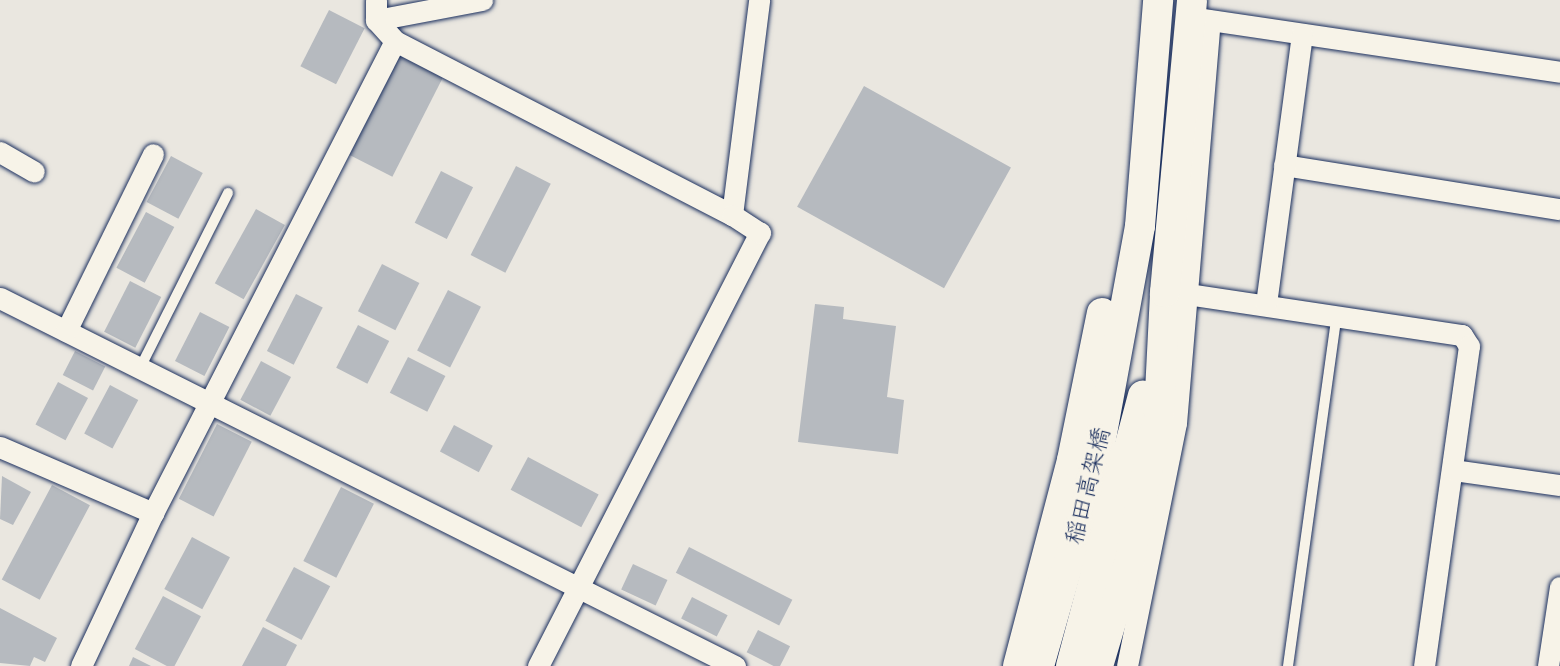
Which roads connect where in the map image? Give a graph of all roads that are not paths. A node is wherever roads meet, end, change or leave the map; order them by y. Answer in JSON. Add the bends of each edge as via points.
{"nodes":[{"id":1,"x":482,"y":0,"type":"edge"},
{"id":2,"x":759,"y":0,"type":"edge"},
{"id":3,"x":1158,"y":0,"type":"edge"},
{"id":4,"x":376,"y":10,"type":"edge"},
{"id":5,"x":1197,"y":12,"type":"edge"},
{"id":6,"x":1302,"y":34,"type":"junction"},
{"id":7,"x":395,"y":41,"type":"junction"},
{"id":8,"x":1560,"y":72,"type":"edge"},
{"id":9,"x":1147,"y":140,"type":"junction"},
{"id":10,"x":0,"y":152,"type":"edge"},
{"id":11,"x":153,"y":154,"type":"dead end"},
{"id":12,"x":1284,"y":165,"type":"junction"},
{"id":13,"x":34,"y":172,"type":"dead end"},
{"id":14,"x":228,"y":193,"type":"dead end"},
{"id":15,"x":1560,"y":209,"type":"edge"},
{"id":16,"x":732,"y":215,"type":"junction"},
{"id":17,"x":1175,"y":292,"type":"junction"},
{"id":18,"x":0,"y":298,"type":"edge"},
{"id":19,"x":1266,"y":304,"type":"junction"},
{"id":20,"x":1337,"y":315,"type":"junction"},
{"id":21,"x":66,"y":331,"type":"junction"},
{"id":22,"x":140,"y":368,"type":"junction"},
{"id":23,"x":211,"y":403,"type":"junction"},
{"id":24,"x":0,"y":447,"type":"edge"},
{"id":25,"x":1454,"y":470,"type":"junction"},
{"id":26,"x":1560,"y":485,"type":"edge"},
{"id":27,"x":153,"y":513,"type":"junction"},
{"id":28,"x":579,"y":587,"type":"junction"},
{"id":29,"x":1560,"y":587,"type":"edge"},
{"id":30,"x":81,"y":666,"type":"edge"},
{"id":31,"x":538,"y":666,"type":"edge"},
{"id":32,"x":735,"y":666,"type":"edge"},
{"id":33,"x":1018,"y":666,"type":"edge"},
{"id":34,"x":1039,"y":666,"type":"edge"},
{"id":35,"x":1071,"y":666,"type":"edge"},
{"id":36,"x":1098,"y":666,"type":"edge"},
{"id":37,"x":1127,"y":666,"type":"edge"},
{"id":38,"x":1288,"y":666,"type":"edge"},
{"id":39,"x":1424,"y":666,"type":"edge"},
{"id":40,"x":1548,"y":666,"type":"edge"}],
"edges":[{"from":1,"to":4,"type":"street"},
{"from":2,"to":16,"type":"street"},
{"from":3,"to":9,"type":"street"},
{"from":4,"to":7,"type":"street"},
{"from":5,"to":6,"type":"street"},
{"from":5,"to":17,"type":"street"},
{"from":6,"to":8,"type":"street"},
{"from":6,"to":12,"type":"street"},
{"from":7,"to":16,"type":"street"},
{"from":7,"to":23,"type":"street"},
{"from":9,"to":33,"type":"street","via":[[1112,263],[1072,460]]},
{"from":9,"to":34,"type":"street","name":"稲田高架橋","via":[[1140,226],[1096,466]]},
{"from":10,"to":13,"type":"street"},
{"from":11,"to":21,"type":"street"},
{"from":12,"to":15,"type":"street"},
{"from":12,"to":19,"type":"street"},
{"from":14,"to":22,"type":"lane"},
{"from":16,"to":28,"type":"street","via":[[760,233]]},
{"from":17,"to":19,"type":"street"},
{"from":17,"to":35,"type":"street","name":"稲田高架橋"},
{"from":17,"to":36,"type":"street","via":[[1130,558]]},
{"from":17,"to":37,"type":"street","via":[[1177,423]]},
{"from":18,"to":21,"type":"street"},
{"from":19,"to":20,"type":"street"},
{"from":20,"to":25,"type":"street","via":[[1462,335],[1469,346]]},
{"from":20,"to":38,"type":"lane"},
{"from":21,"to":22,"type":"street"},
{"from":22,"to":23,"type":"street"},
{"from":23,"to":27,"type":"street"},
{"from":23,"to":28,"type":"street"},
{"from":24,"to":27,"type":"street"},
{"from":25,"to":26,"type":"street"},
{"from":25,"to":39,"type":"street"},
{"from":27,"to":30,"type":"street"},
{"from":28,"to":31,"type":"street"},
{"from":28,"to":32,"type":"street"},
{"from":29,"to":40,"type":"street"}]}
